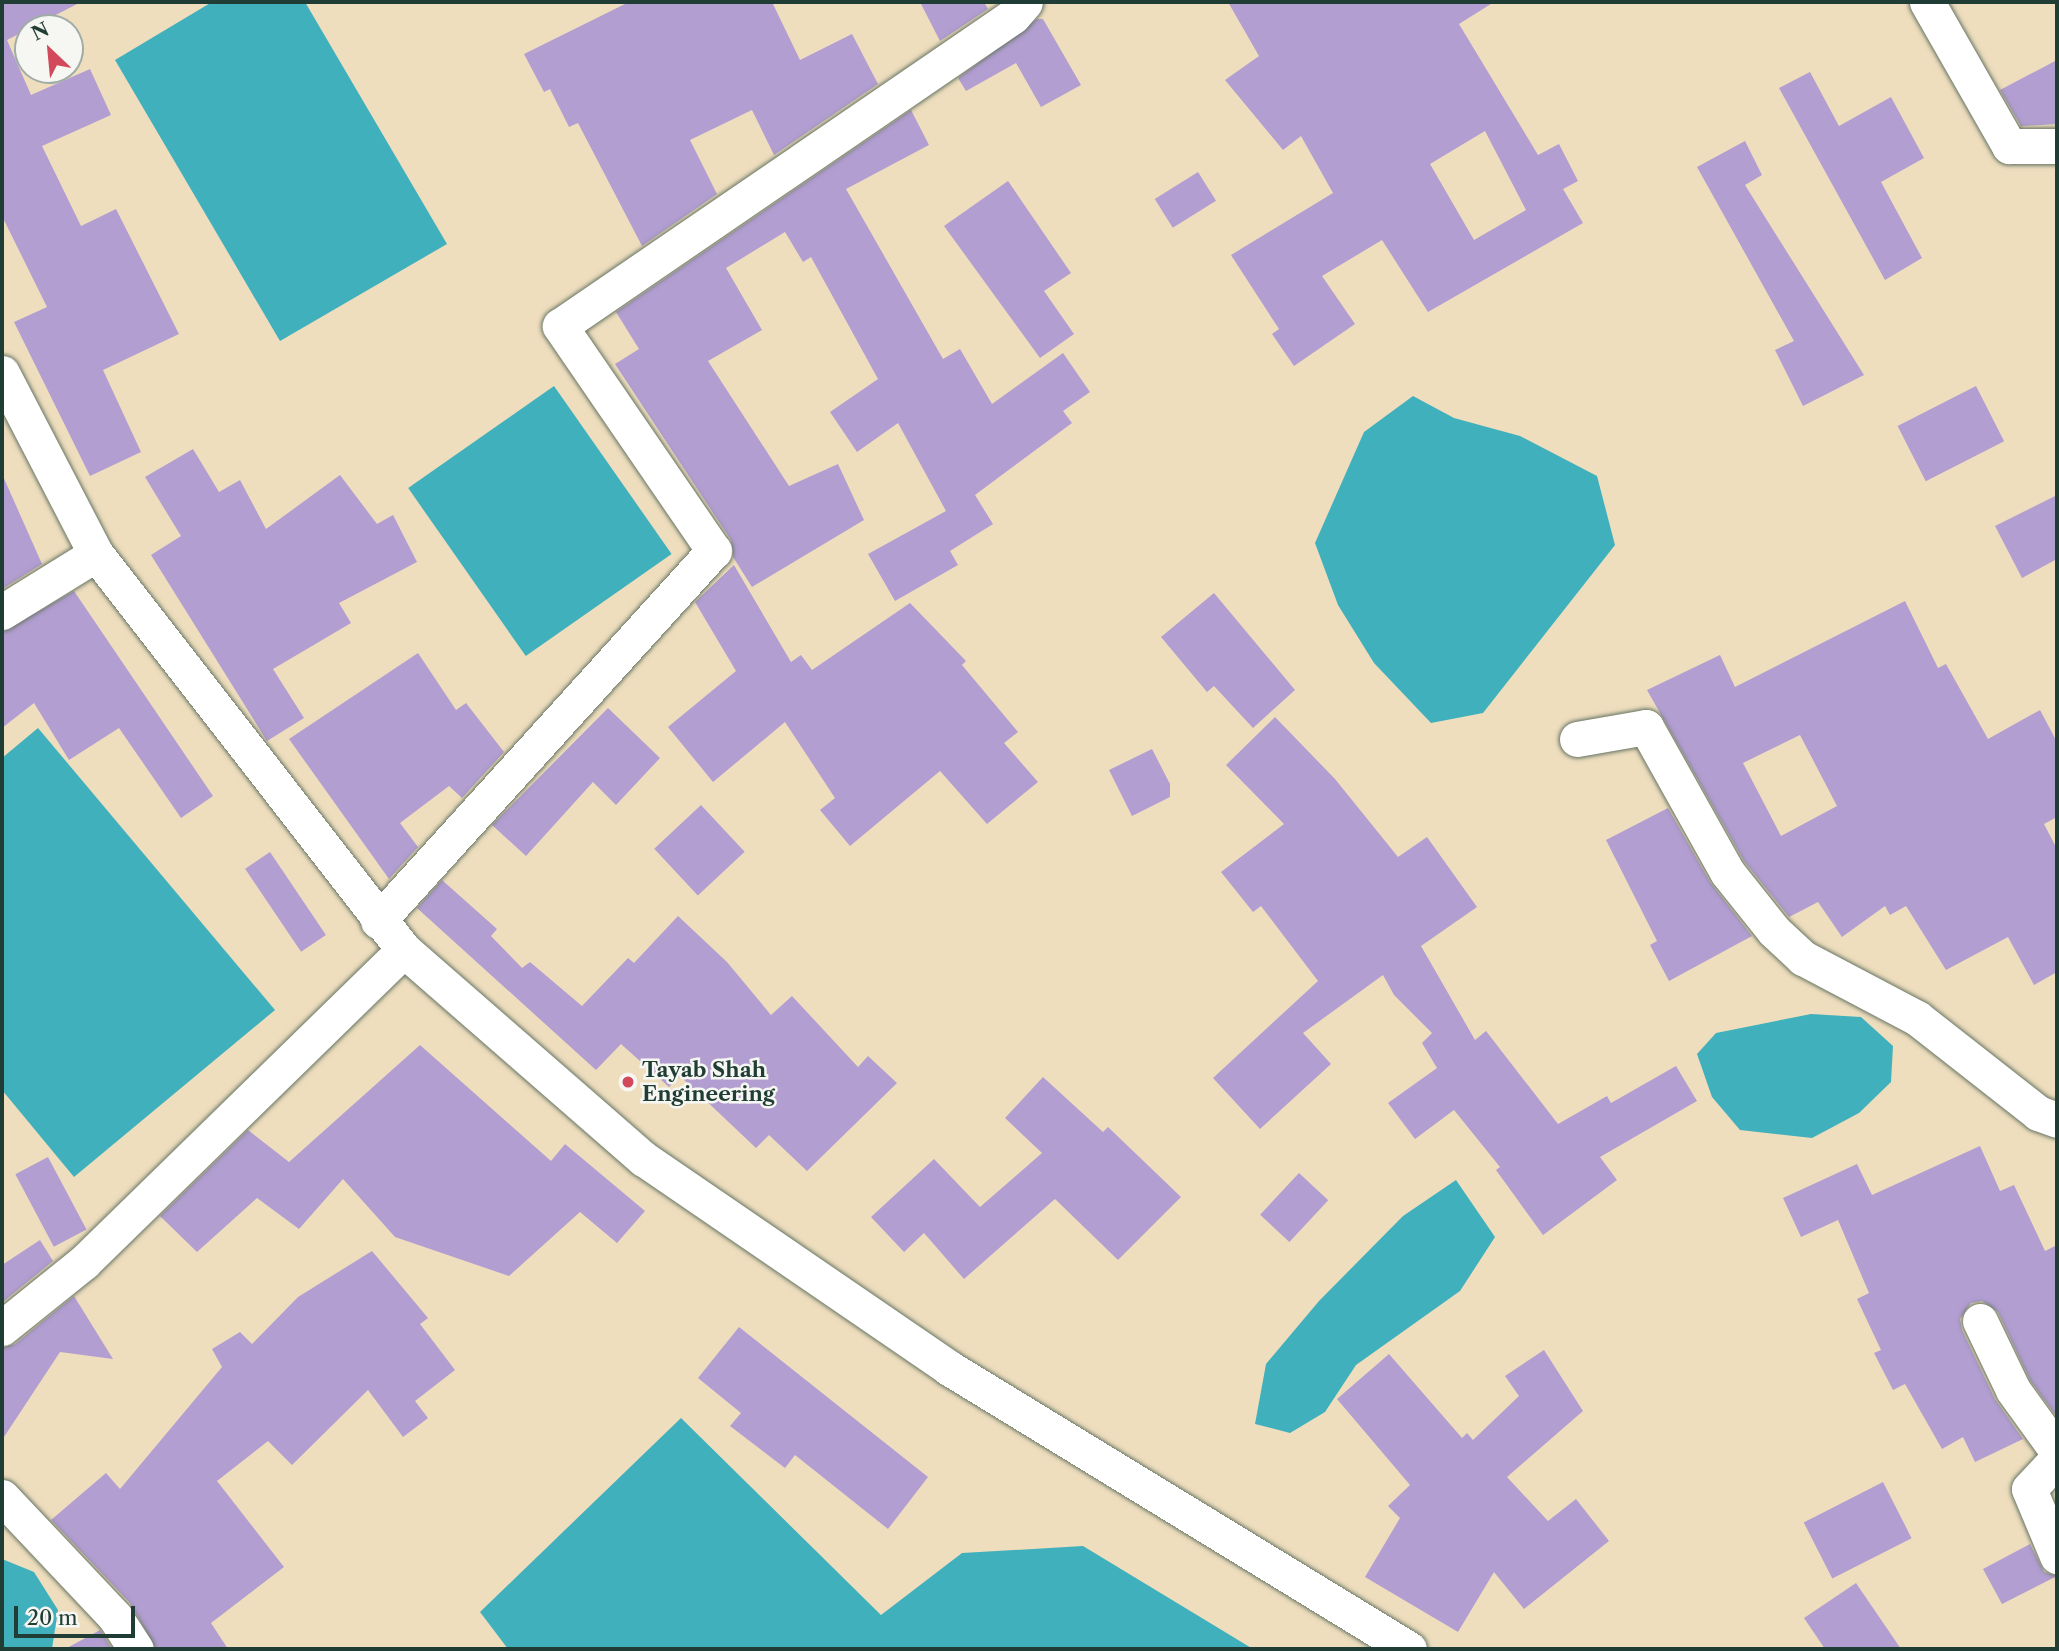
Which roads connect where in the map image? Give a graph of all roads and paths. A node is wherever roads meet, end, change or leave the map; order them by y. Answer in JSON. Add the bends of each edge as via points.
{"nodes":[{"id":1,"x":1927,"y":2,"type":"edge"},
{"id":2,"x":1015,"y":6,"type":"edge"},
{"id":3,"x":2057,"y":146,"type":"edge"},
{"id":4,"x":2,"y":373,"type":"edge"},
{"id":5,"x":96,"y":554,"type":"junction"},
{"id":6,"x":2,"y":612,"type":"edge"},
{"id":7,"x":1577,"y":739,"type":"dead end"},
{"id":8,"x":378,"y":922,"type":"junction"},
{"id":9,"x":404,"y":950,"type":"junction"},
{"id":10,"x":2057,"y":1120,"type":"edge"},
{"id":11,"x":1980,"y":1321,"type":"dead end"},
{"id":12,"x":2,"y":1328,"type":"edge"},
{"id":13,"x":2057,"y":1451,"type":"edge"},
{"id":14,"x":2057,"y":1459,"type":"edge"},
{"id":15,"x":2,"y":1497,"type":"edge"},
{"id":16,"x":2057,"y":1556,"type":"edge"},
{"id":17,"x":136,"y":1649,"type":"edge"},
{"id":18,"x":1409,"y":1649,"type":"edge"}],
"edges":[{"from":1,"to":3,"type":"street","via":[[2009,146]]},
{"from":2,"to":8,"type":"street","via":[[560,326],[715,551]]},
{"from":4,"to":5,"type":"street"},
{"from":5,"to":6,"type":"street"},
{"from":5,"to":8,"type":"street"},
{"from":7,"to":10,"type":"street","via":[[1646,727],[1727,872],[1774,931],[1803,958],[1917,1018],[2038,1113]]},
{"from":8,"to":9,"type":"street"},
{"from":9,"to":12,"type":"street","via":[[84,1262]]},
{"from":9,"to":18,"type":"street","via":[[644,1159],[949,1368]]},
{"from":11,"to":13,"type":"street","via":[[2013,1390]]},
{"from":14,"to":16,"type":"street","via":[[2029,1489]]},
{"from":15,"to":17,"type":"street","via":[[115,1616]]}]}
